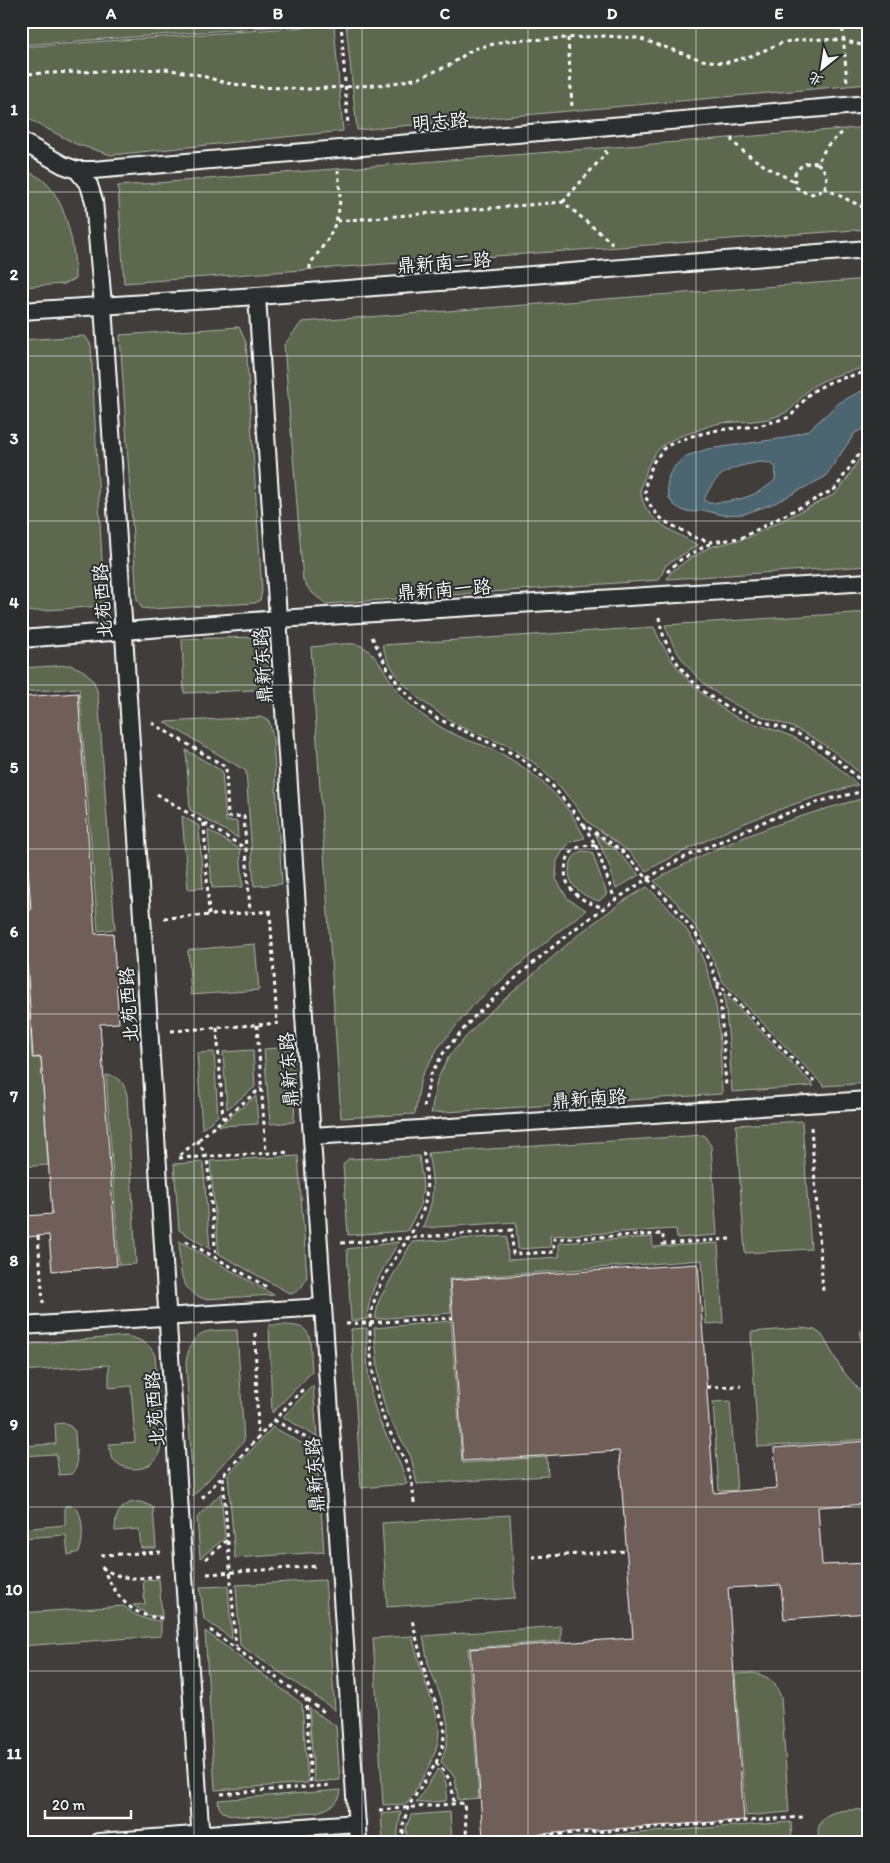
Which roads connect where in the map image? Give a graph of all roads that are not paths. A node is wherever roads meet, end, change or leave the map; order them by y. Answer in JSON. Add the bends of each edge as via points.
{"nodes":[{"id":1,"x":869,"y":104,"type":"edge"},
{"id":2,"x":21,"y":142,"type":"edge"},
{"id":3,"x":77,"y":170,"type":"junction"},
{"id":4,"x":869,"y":249,"type":"edge"},
{"id":5,"x":258,"y":296,"type":"junction"},
{"id":6,"x":103,"y":305,"type":"junction"},
{"id":7,"x":21,"y":311,"type":"edge"},
{"id":8,"x":869,"y":582,"type":"edge"},
{"id":9,"x":279,"y":619,"type":"junction"},
{"id":10,"x":124,"y":632,"type":"junction"},
{"id":11,"x":21,"y":638,"type":"edge"},
{"id":12,"x":869,"y":1100,"type":"edge"},
{"id":13,"x":312,"y":1136,"type":"junction"},
{"id":14,"x":323,"y":1308,"type":"junction"},
{"id":15,"x":168,"y":1316,"type":"junction"},
{"id":16,"x":21,"y":1326,"type":"edge"},
{"id":17,"x":357,"y":1823,"type":"junction"},
{"id":18,"x":201,"y":1838,"type":"edge"},
{"id":19,"x":98,"y":1842,"type":"edge"},
{"id":20,"x":358,"y":1842,"type":"edge"}],
"edges":[{"from":1,"to":3,"type":"lane","name":"明志路"},
{"from":2,"to":3,"type":"lane","name":"明志路"},
{"from":3,"to":6,"type":"lane","name":"北苑西路","via":[[89,185],[94,201]]},
{"from":4,"to":5,"type":"lane","name":"鼎新南二路"},
{"from":5,"to":6,"type":"lane","name":"鼎新南二路"},
{"from":5,"to":9,"type":"lane","name":"鼎新东路"},
{"from":6,"to":7,"type":"lane","name":"鼎新南二路"},
{"from":6,"to":10,"type":"lane","name":"北苑西路"},
{"from":8,"to":9,"type":"lane","name":"鼎新南一路"},
{"from":9,"to":10,"type":"lane","name":"鼎新南一路"},
{"from":9,"to":13,"type":"lane","name":"鼎新东路"},
{"from":10,"to":11,"type":"lane","name":"鼎新南一路"},
{"from":10,"to":15,"type":"lane","name":"北苑西路"},
{"from":12,"to":13,"type":"lane","name":"鼎新南路"},
{"from":13,"to":14,"type":"lane","name":"鼎新东路"},
{"from":14,"to":15,"type":"lane"},
{"from":14,"to":17,"type":"lane","name":"鼎新东路"},
{"from":15,"to":16,"type":"lane"},
{"from":15,"to":18,"type":"lane","name":"北苑西路"},
{"from":17,"to":18,"type":"lane"},
{"from":17,"to":20,"type":"lane","name":"鼎新东路"},
{"from":18,"to":19,"type":"lane"}]}
